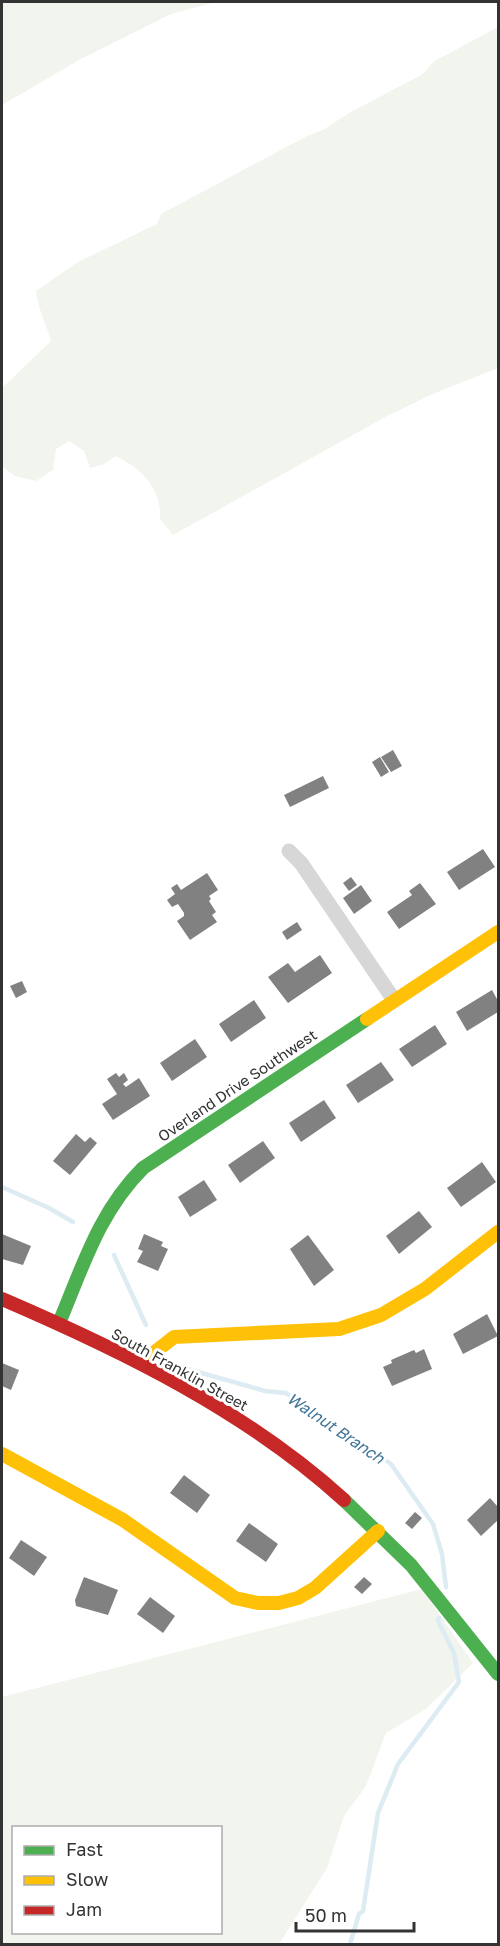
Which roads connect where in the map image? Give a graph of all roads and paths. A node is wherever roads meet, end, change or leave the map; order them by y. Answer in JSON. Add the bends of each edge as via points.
{"nodes":[{"id":1,"x":289,"y":852,"type":"dead end"},
{"id":2,"x":498,"y":932,"type":"edge"},
{"id":3,"x":394,"y":999,"type":"junction"},
{"id":4,"x":498,"y":1232,"type":"edge"},
{"id":5,"x":2,"y":1299,"type":"edge"},
{"id":6,"x":59,"y":1323,"type":"junction"},
{"id":7,"x":141,"y":1363,"type":"junction"},
{"id":8,"x":2,"y":1455,"type":"edge"},
{"id":9,"x":378,"y":1531,"type":"junction"},
{"id":10,"x":498,"y":1674,"type":"edge"}],
"edges":[{"from":1,"to":3,"type":"street","via":[[301,863]]},
{"from":2,"to":3,"type":"street","name":"Overland Drive Southwest"},
{"from":3,"to":6,"type":"street","name":"Overland Drive Southwest","via":[[143,1168],[105,1214]]},
{"from":4,"to":7,"type":"street","via":[[425,1288],[381,1315],[339,1329],[174,1337]]},
{"from":5,"to":6,"type":"street","name":"South Franklin Street"},
{"from":6,"to":7,"type":"street","name":"South Franklin Street"},
{"from":7,"to":9,"type":"street","name":"South Franklin Street","via":[[234,1416],[319,1479]]},
{"from":8,"to":9,"type":"street","via":[[123,1520],[235,1598],[254,1604],[288,1602],[320,1587]]},
{"from":9,"to":10,"type":"street","name":"South Franklin Street","via":[[437,1594]]}]}
